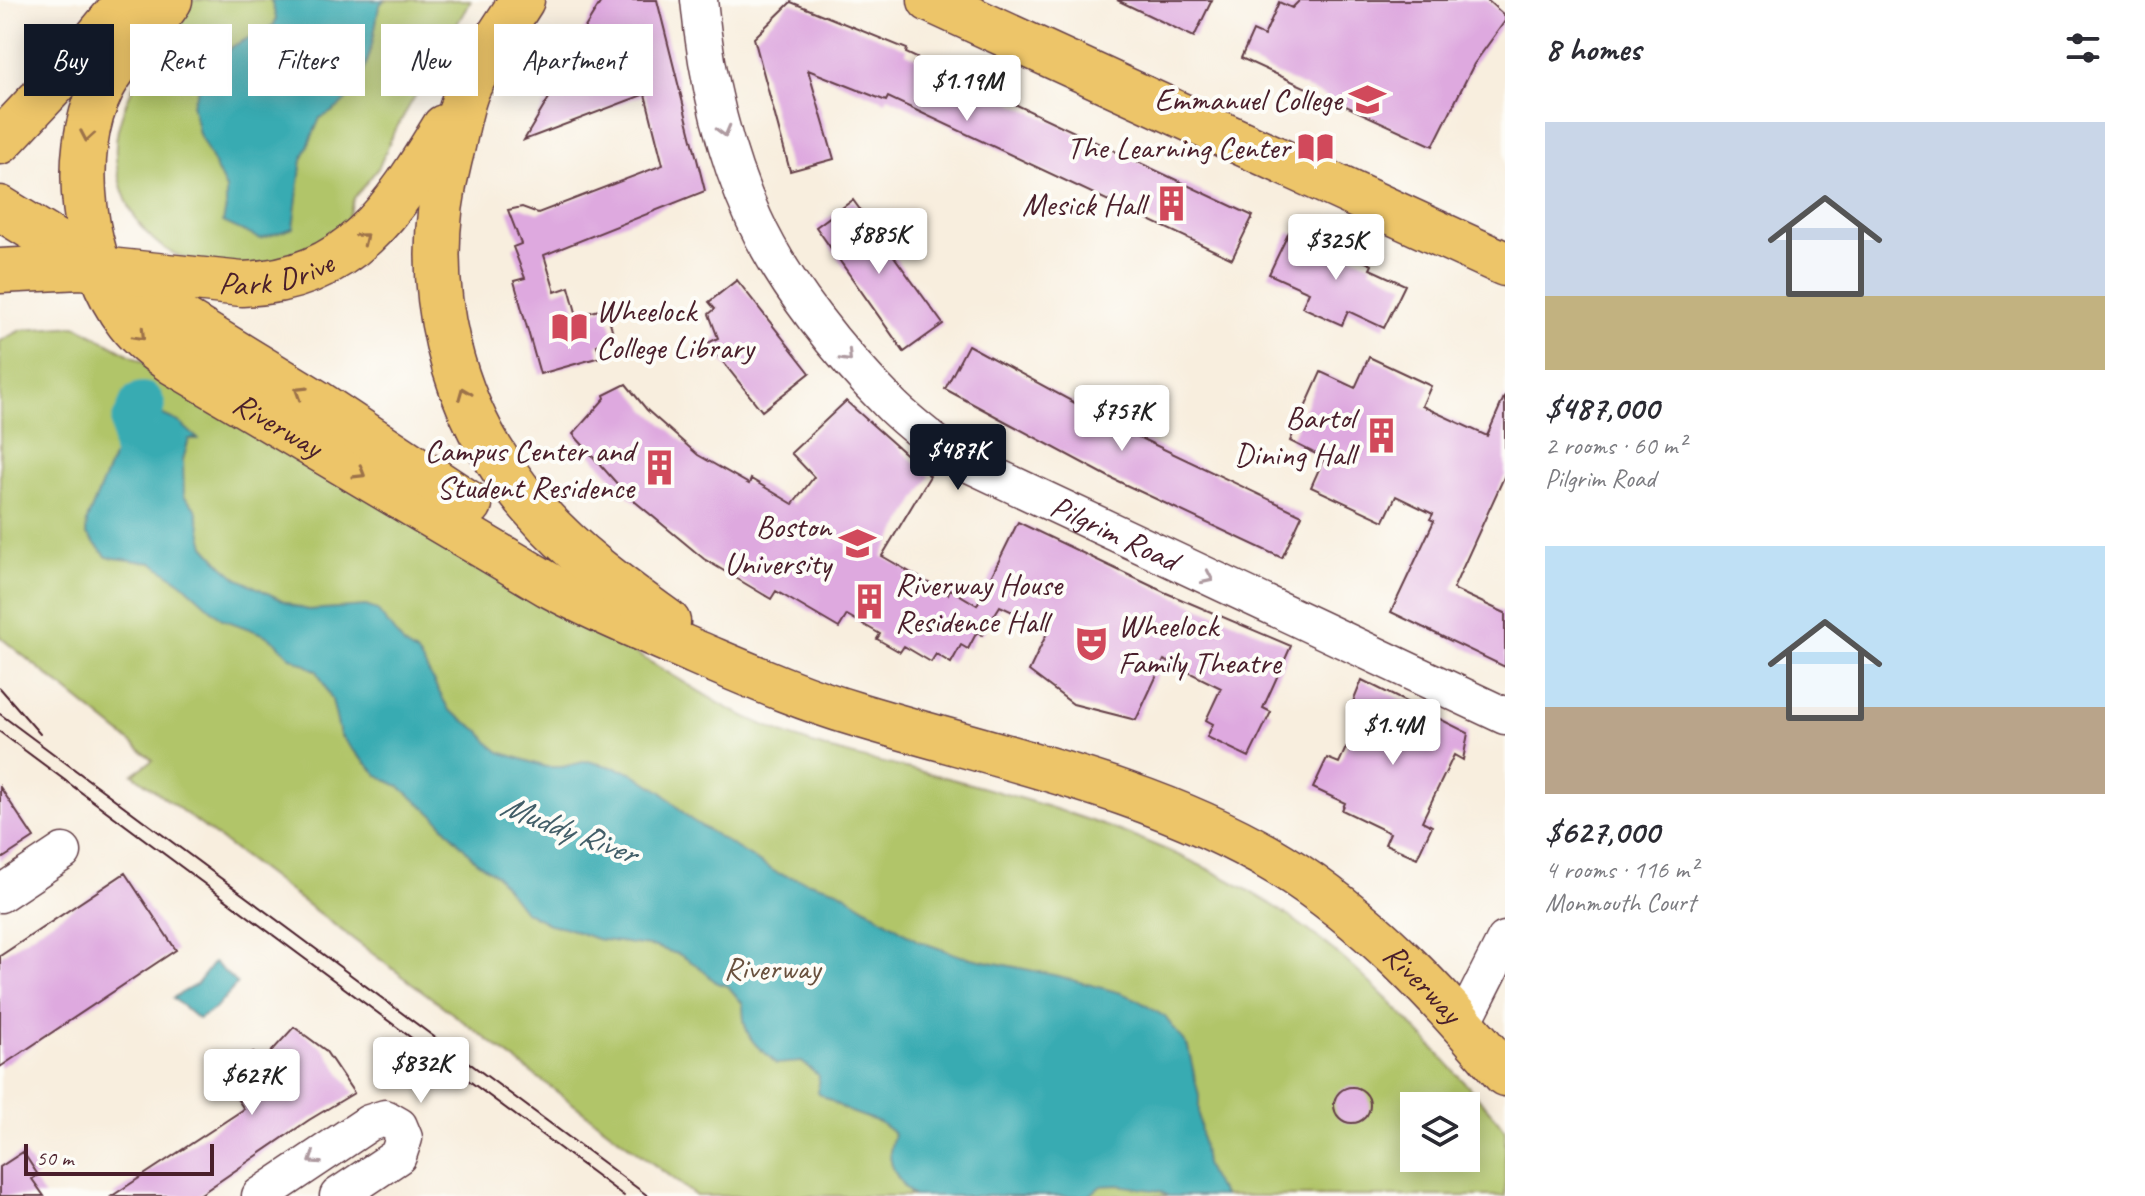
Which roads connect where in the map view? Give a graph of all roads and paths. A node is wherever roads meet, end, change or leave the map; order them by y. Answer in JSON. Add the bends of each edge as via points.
{"nodes":[{"id":1,"x":128,"y":0,"type":"edge"},
{"id":2,"x":170,"y":0,"type":"edge"},
{"id":3,"x":522,"y":0,"type":"edge"},
{"id":4,"x":699,"y":0,"type":"edge"},
{"id":5,"x":930,"y":0,"type":"edge"},
{"id":6,"x":478,"y":73,"type":"edge"},
{"id":7,"x":464,"y":96,"type":"edge"},
{"id":8,"x":466,"y":96,"type":"edge"},
{"id":9,"x":0,"y":142,"type":"edge"},
{"id":10,"x":0,"y":208,"type":"edge"},
{"id":11,"x":1505,"y":264,"type":"edge"},
{"id":12,"x":101,"y":269,"type":"junction"},
{"id":13,"x":0,"y":271,"type":"edge"},
{"id":14,"x":651,"y":611,"type":"junction"},
{"id":15,"x":754,"y":677,"type":"junction"},
{"id":16,"x":1505,"y":716,"type":"edge"},
{"id":17,"x":63,"y":852,"type":"dead end"},
{"id":18,"x":0,"y":894,"type":"edge"},
{"id":19,"x":1505,"y":940,"type":"edge"},
{"id":20,"x":1462,"y":1025,"type":"junction"},
{"id":21,"x":1505,"y":1074,"type":"edge"},
{"id":22,"x":260,"y":1196,"type":"edge"},
{"id":23,"x":338,"y":1196,"type":"edge"}],
"edges":[{"from":1,"to":9,"type":"highway"},
{"from":2,"to":12,"type":"highway","name":"Riverway","one_way":true,"via":[[109,76],[91,118],[84,158],[85,201]]},
{"from":3,"to":6,"type":"highway","name":"Riverway"},
{"from":4,"to":16,"type":"street","name":"Pilgrim Road","one_way":true,"via":[[703,46],[724,134],[755,220],[833,342],[893,407],[952,456]]},
{"from":5,"to":11,"type":"highway"},
{"from":12,"to":7,"type":"highway","name":"Park Drive","one_way":true,"via":[[250,284],[326,263],[384,218]]},
{"from":14,"to":8,"type":"highway","name":"Riverway","one_way":true,"via":[[533,508],[495,456],[462,388],[444,326],[436,252],[442,190]]},
{"from":10,"to":12,"type":"highway"},
{"from":12,"to":13,"type":"highway","name":"Park Drive"},
{"from":14,"to":12,"type":"highway","one_way":true,"via":[[443,487]]},
{"from":12,"to":15,"type":"highway","name":"Riverway","one_way":true,"via":[[130,324],[174,363],[559,590]]},
{"from":14,"to":15,"type":"highway","name":"Riverway"},
{"from":15,"to":20,"type":"highway","name":"Riverway","via":[[828,706],[1072,777],[1235,841],[1343,908]]},
{"from":17,"to":18,"type":"street"},
{"from":19,"to":20,"type":"street"},
{"from":20,"to":21,"type":"highway","name":"Riverway"},
{"from":23,"to":22,"type":"street","one_way":true,"via":[[398,1156],[404,1138],[399,1126],[385,1118],[369,1123]]}]}
